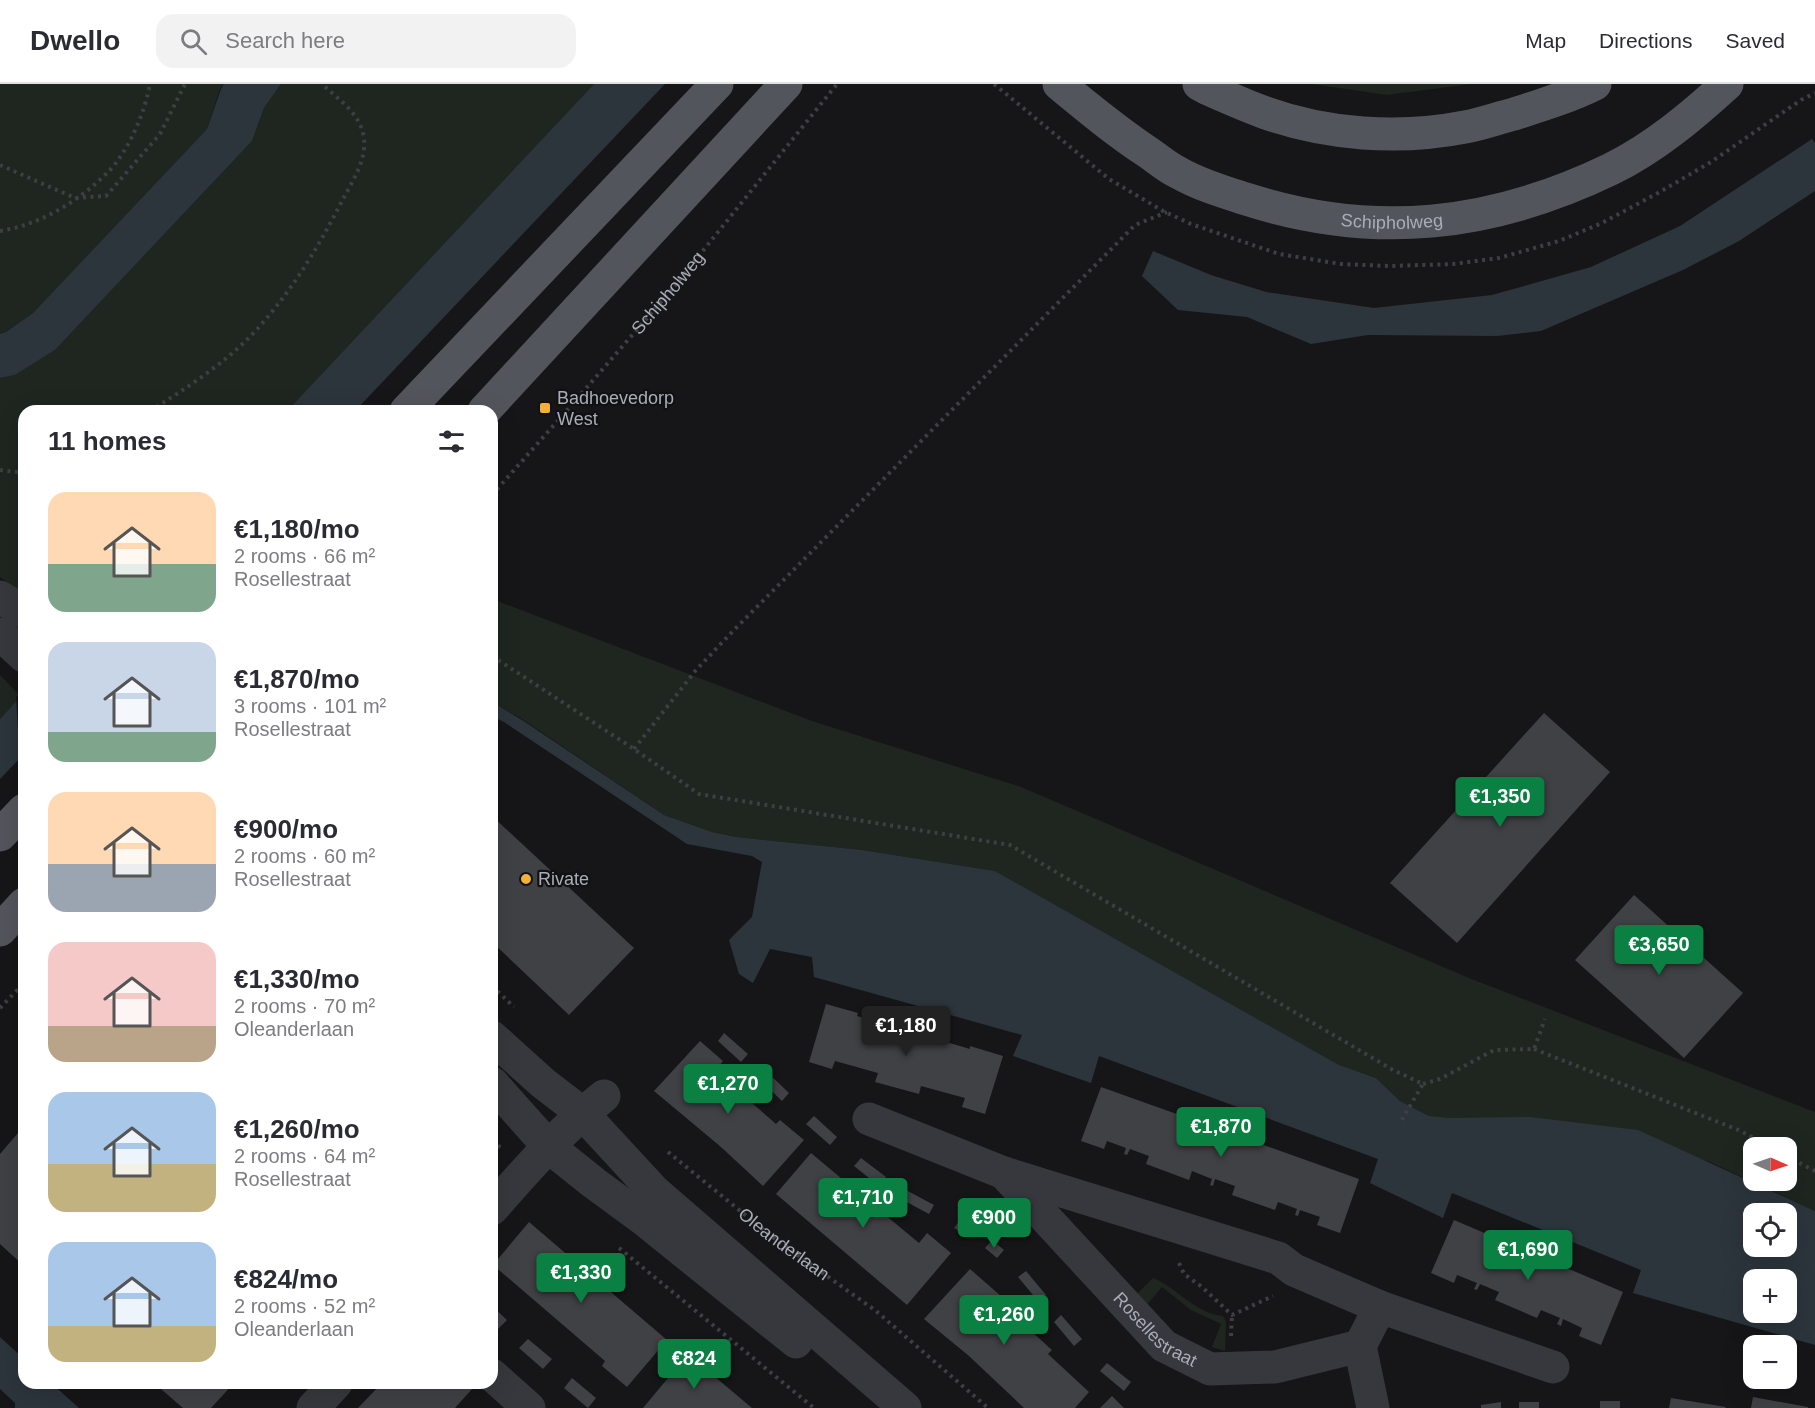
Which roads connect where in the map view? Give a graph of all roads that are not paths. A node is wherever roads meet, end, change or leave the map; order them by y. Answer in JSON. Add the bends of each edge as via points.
{"nodes":[{"id":1,"x":717,"y":84,"type":"edge"},
{"id":2,"x":786,"y":84,"type":"edge"},
{"id":3,"x":1059,"y":84,"type":"edge"},
{"id":4,"x":1199,"y":84,"type":"edge"},
{"id":5,"x":1595,"y":84,"type":"edge"},
{"id":6,"x":1727,"y":84,"type":"edge"},
{"id":7,"x":412,"y":405,"type":"edge"},
{"id":8,"x":490,"y":405,"type":"edge"},
{"id":9,"x":0,"y":597,"type":"edge"},
{"id":10,"x":18,"y":608,"type":"edge"},
{"id":11,"x":0,"y":634,"type":"edge"},
{"id":12,"x":18,"y":650,"type":"edge"},
{"id":13,"x":18,"y":816,"type":"edge"},
{"id":14,"x":0,"y":836,"type":"edge"},
{"id":15,"x":18,"y":910,"type":"edge"},
{"id":16,"x":0,"y":930,"type":"edge"},
{"id":17,"x":498,"y":1042,"type":"edge"},
{"id":18,"x":498,"y":1090,"type":"edge"},
{"id":19,"x":593,"y":1105,"type":"junction"},
{"id":20,"x":869,"y":1119,"type":"dead end"},
{"id":21,"x":549,"y":1147,"type":"junction"},
{"id":22,"x":1004,"y":1173,"type":"junction"},
{"id":23,"x":498,"y":1202,"type":"edge"},
{"id":24,"x":1380,"y":1307,"type":"junction"},
{"id":25,"x":1360,"y":1346,"type":"junction"},
{"id":26,"x":1553,"y":1367,"type":"dead end"},
{"id":27,"x":498,"y":1381,"type":"edge"},
{"id":28,"x":330,"y":1389,"type":"edge"},
{"id":29,"x":313,"y":1408,"type":"edge"},
{"id":30,"x":529,"y":1408,"type":"edge"},
{"id":31,"x":873,"y":1408,"type":"edge"},
{"id":32,"x":905,"y":1408,"type":"edge"},
{"id":33,"x":1373,"y":1408,"type":"edge"}],
"edges":[{"from":1,"to":7,"type":"main road"},
{"from":2,"to":8,"type":"main road"},
{"from":3,"to":6,"type":"main road","name":"Schipholweg","via":[[1110,126],[1178,173],[1209,187],[1297,213],[1390,224],[1483,214],[1533,201],[1612,169],[1676,128]]},
{"from":4,"to":5,"type":"main road","via":[[1298,122],[1389,134],[1467,127],[1552,102]]},
{"from":9,"to":10,"type":"street"},
{"from":11,"to":12,"type":"street"},
{"from":13,"to":14,"type":"main road"},
{"from":15,"to":16,"type":"main road"},
{"from":17,"to":19,"type":"street","via":[[543,1083]]},
{"from":18,"to":21,"type":"street"},
{"from":19,"to":21,"type":"street"},
{"from":19,"to":32,"type":"street","via":[[654,1191]]},
{"from":20,"to":22,"type":"street","name":"Rosellestraat"},
{"from":21,"to":23,"type":"street"},
{"from":21,"to":31,"type":"street"},
{"from":22,"to":24,"type":"street","name":"Rosellestraat","via":[[1278,1258],[1294,1270]]},
{"from":22,"to":25,"type":"street","name":"Rosellestraat","via":[[1164,1346],[1210,1369],[1275,1367]]},
{"from":24,"to":25,"type":"street"},
{"from":24,"to":26,"type":"street","name":"Rosellestraat"},
{"from":25,"to":33,"type":"street"},
{"from":27,"to":30,"type":"street"},
{"from":28,"to":29,"type":"street"}]}
